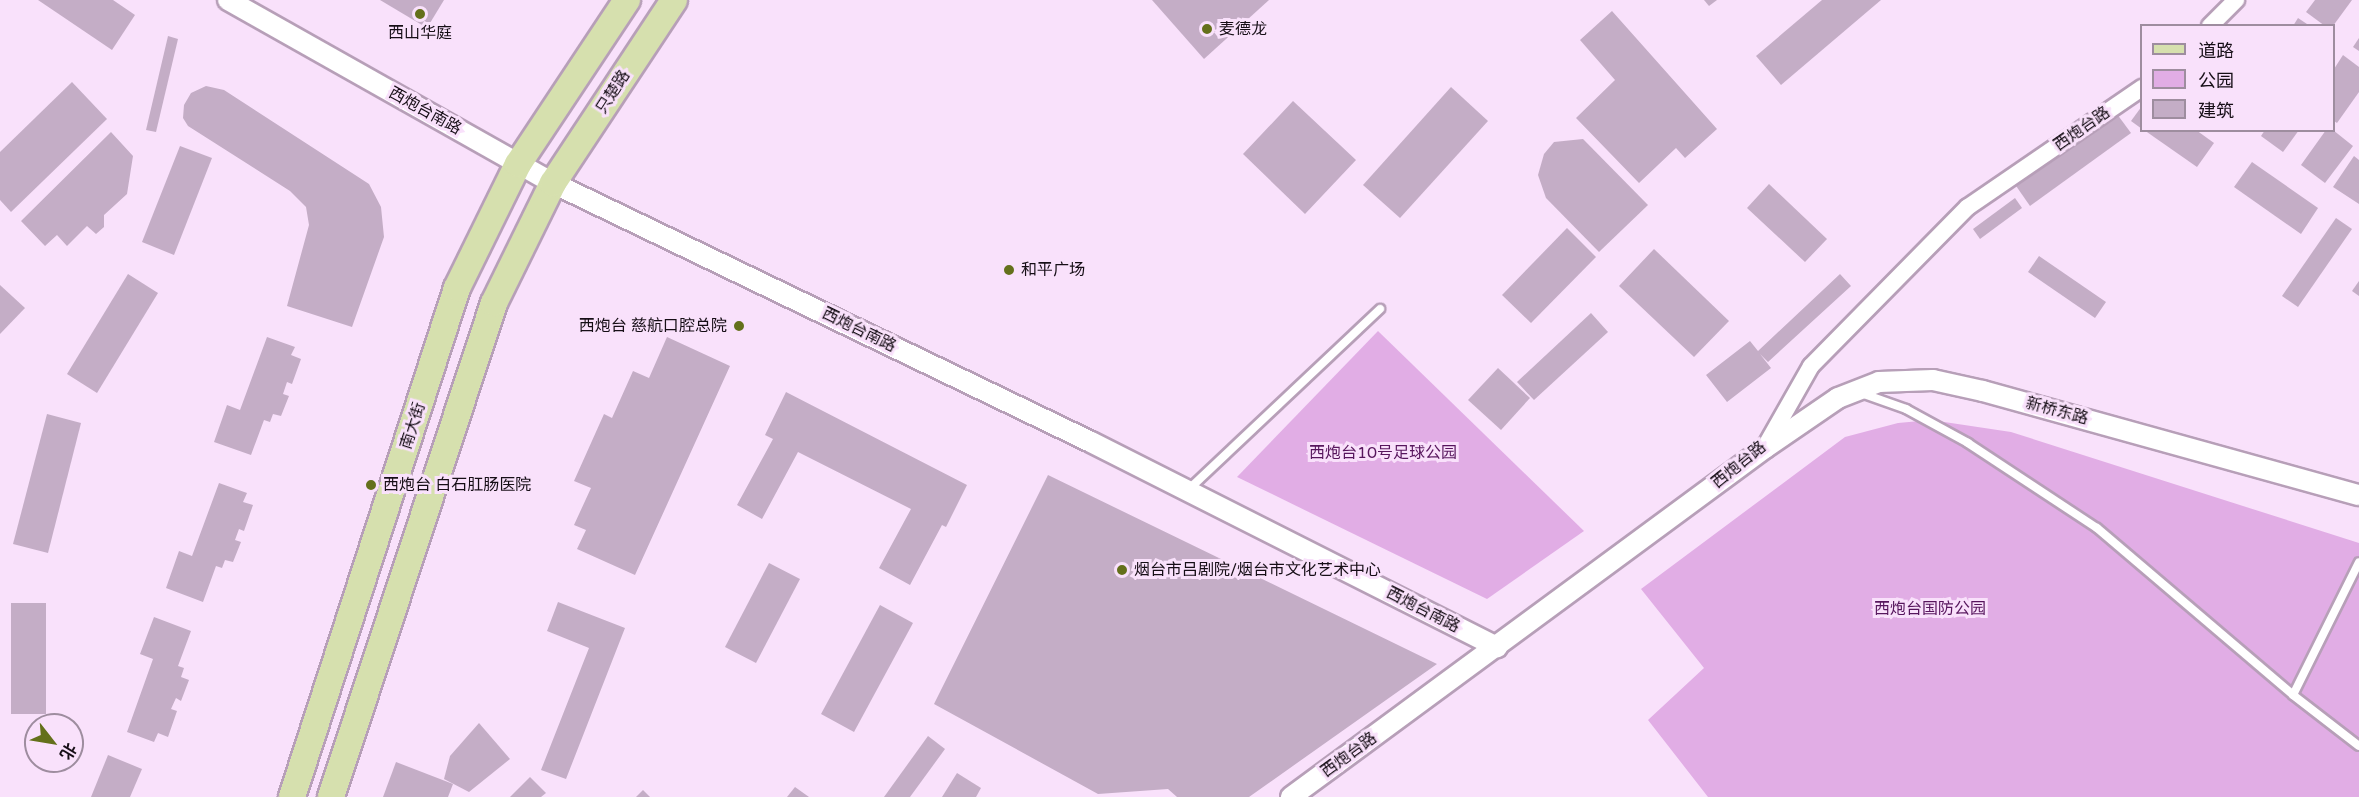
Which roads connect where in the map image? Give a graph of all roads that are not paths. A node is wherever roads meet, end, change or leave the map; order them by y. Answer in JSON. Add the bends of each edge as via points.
{"nodes":[{"id":1,"x":228,"y":0,"type":"edge"},
{"id":2,"x":627,"y":0,"type":"edge"},
{"id":3,"x":674,"y":0,"type":"edge"},
{"id":4,"x":2236,"y":0,"type":"edge"},
{"id":5,"x":2212,"y":24,"type":"edge"},
{"id":6,"x":2140,"y":89,"type":"edge"},
{"id":7,"x":518,"y":164,"type":"junction"},
{"id":8,"x":553,"y":183,"type":"junction"},
{"id":9,"x":1380,"y":309,"type":"dead end"},
{"id":10,"x":1855,"y":391,"type":"junction"},
{"id":11,"x":1765,"y":448,"type":"junction"},
{"id":12,"x":1188,"y":491,"type":"junction"},
{"id":13,"x":2359,"y":495,"type":"edge"},
{"id":14,"x":2359,"y":562,"type":"edge"},
{"id":15,"x":1497,"y":647,"type":"junction"},
{"id":16,"x":2293,"y":695,"type":"junction"},
{"id":17,"x":2359,"y":746,"type":"edge"},
{"id":18,"x":1298,"y":795,"type":"edge"},
{"id":19,"x":292,"y":797,"type":"edge"},
{"id":20,"x":331,"y":797,"type":"edge"}],
"edges":[{"from":1,"to":7,"type":"street","name":"西炮台南路"},
{"from":2,"to":7,"type":"main road"},
{"from":3,"to":8,"type":"main road","name":"只楚路"},
{"from":4,"to":5,"type":"street"},
{"from":6,"to":11,"type":"street","name":"西炮台路","via":[[1968,207],[1811,366]]},
{"from":7,"to":8,"type":"street","name":"西炮台南路"},
{"from":7,"to":19,"type":"main road","name":"南大街","via":[[458,288]]},
{"from":8,"to":12,"type":"street","name":"西炮台南路"},
{"from":8,"to":20,"type":"main road","via":[[494,303]]},
{"from":9,"to":12,"type":"lane"},
{"from":10,"to":11,"type":"street","name":"新桥东路","via":[[1838,398]]},
{"from":10,"to":13,"type":"street","name":"新桥东路","via":[[1879,382],[1933,380]]},
{"from":10,"to":16,"type":"lane","via":[[1906,409],[1968,443],[2097,528]]},
{"from":11,"to":15,"type":"street","name":"西炮台路"},
{"from":12,"to":15,"type":"street","name":"西炮台南路"},
{"from":14,"to":16,"type":"lane"},
{"from":15,"to":18,"type":"street","name":"西炮台路"},
{"from":16,"to":17,"type":"lane"}]}
